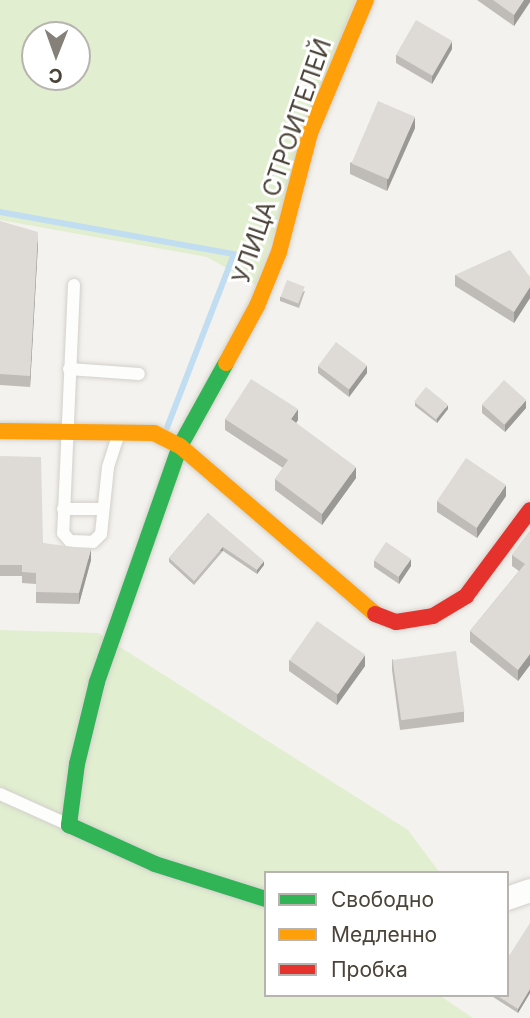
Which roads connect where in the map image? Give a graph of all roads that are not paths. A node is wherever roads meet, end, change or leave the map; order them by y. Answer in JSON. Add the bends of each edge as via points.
{"nodes":[{"id":1,"x":366,"y":0,"type":"edge"},
{"id":2,"x":74,"y":285,"type":"dead end"},
{"id":3,"x":69,"y":369,"type":"junction"},
{"id":4,"x":138,"y":374,"type":"dead end"},
{"id":5,"x":121,"y":430,"type":"junction"},
{"id":6,"x":0,"y":431,"type":"edge"},
{"id":7,"x":65,"y":432,"type":"junction"},
{"id":8,"x":180,"y":446,"type":"junction"},
{"id":9,"x":63,"y":509,"type":"junction"},
{"id":10,"x":102,"y":509,"type":"junction"},
{"id":11,"x":530,"y":510,"type":"edge"},
{"id":12,"x":0,"y":794,"type":"edge"},
{"id":13,"x":69,"y":825,"type":"junction"},
{"id":14,"x":530,"y":890,"type":"edge"},
{"id":15,"x":509,"y":897,"type":"edge"},
{"id":16,"x":264,"y":898,"type":"edge"}],
"edges":[{"from":1,"to":8,"type":"street","name":"УЛИЦА СТРОИТЕЛЕЙ","via":[[310,133],[279,252],[266,284]]},
{"from":2,"to":3,"type":"lane"},
{"from":3,"to":4,"type":"lane"},
{"from":3,"to":7,"type":"lane"},
{"from":5,"to":7,"type":"street"},
{"from":5,"to":8,"type":"street","via":[[154,433]]},
{"from":5,"to":10,"type":"lane","via":[[108,467]]},
{"from":6,"to":7,"type":"street"},
{"from":7,"to":9,"type":"lane"},
{"from":8,"to":11,"type":"street","via":[[379,617],[396,622],[433,616],[467,596]]},
{"from":8,"to":13,"type":"street","name":"УЛИЦА СТРОИТЕЛЕЙ","via":[[97,682],[77,764]]},
{"from":9,"to":10,"type":"lane"},
{"from":9,"to":10,"type":"lane","via":[[65,539],[82,541],[99,539]]},
{"from":12,"to":13,"type":"lane"},
{"from":13,"to":16,"type":"street","via":[[155,864]]},
{"from":14,"to":15,"type":"street"}]}
